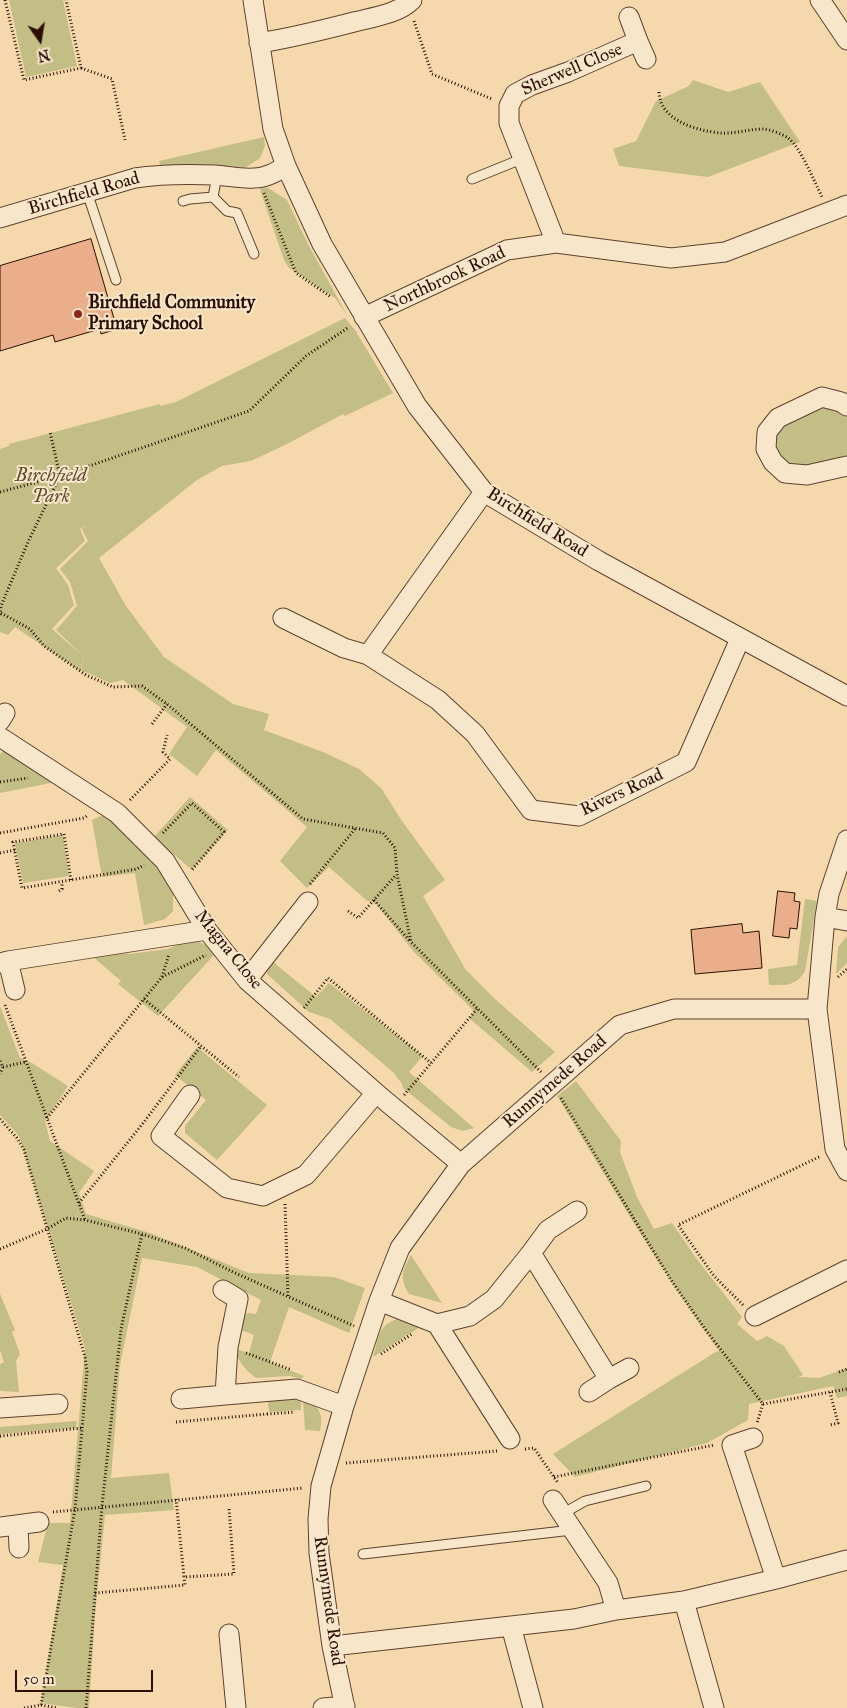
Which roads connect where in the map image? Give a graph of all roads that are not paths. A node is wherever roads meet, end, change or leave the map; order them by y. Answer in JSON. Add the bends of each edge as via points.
{"nodes":[{"id":1,"x":253,"y":0,"type":"edge"},
{"id":2,"x":820,"y":0,"type":"edge"},
{"id":3,"x":410,"y":2,"type":"edge"},
{"id":4,"x":629,"y":17,"type":"dead end"},
{"id":5,"x":847,"y":40,"type":"edge"},
{"id":6,"x":638,"y":41,"type":"junction"},
{"id":7,"x":259,"y":43,"type":"junction"},
{"id":8,"x":646,"y":59,"type":"dead end"},
{"id":9,"x":524,"y":158,"type":"junction"},
{"id":10,"x":286,"y":166,"type":"junction"},
{"id":11,"x":217,"y":175,"type":"junction"},
{"id":12,"x":472,"y":179,"type":"dead end"},
{"id":13,"x":87,"y":192,"type":"junction"},
{"id":14,"x":214,"y":197,"type":"junction"},
{"id":15,"x":184,"y":201,"type":"dead end"},
{"id":16,"x":838,"y":208,"type":"edge"},
{"id":17,"x":0,"y":218,"type":"edge"},
{"id":18,"x":556,"y":243,"type":"junction"},
{"id":19,"x":254,"y":254,"type":"dead end"},
{"id":20,"x":116,"y":280,"type":"dead end"},
{"id":21,"x":364,"y":317,"type":"junction"},
{"id":22,"x":847,"y":406,"type":"edge"},
{"id":23,"x":847,"y":466,"type":"edge"},
{"id":24,"x":484,"y":492,"type":"junction"},
{"id":25,"x":283,"y":618,"type":"dead end"},
{"id":26,"x":740,"y":639,"type":"junction"},
{"id":27,"x":368,"y":655,"type":"junction"},
{"id":28,"x":847,"y":696,"type":"edge"},
{"id":29,"x":0,"y":737,"type":"edge"},
{"id":30,"x":847,"y":840,"type":"edge"},
{"id":31,"x":308,"y":902,"type":"road end"},
{"id":32,"x":825,"y":917,"type":"junction"},
{"id":33,"x":847,"y":921,"type":"edge"},
{"id":34,"x":207,"y":930,"type":"junction"},
{"id":35,"x":4,"y":962,"type":"edge"},
{"id":36,"x":247,"y":980,"type":"junction"},
{"id":37,"x":9,"y":996,"type":"road end"},
{"id":38,"x":816,"y":1009,"type":"junction"},
{"id":39,"x":376,"y":1093,"type":"junction"},
{"id":40,"x":190,"y":1095,"type":"dead end"},
{"id":41,"x":461,"y":1164,"type":"junction"},
{"id":42,"x":847,"y":1171,"type":"edge"},
{"id":43,"x":577,"y":1211,"type":"dead end"},
{"id":44,"x":531,"y":1254,"type":"junction"},
{"id":45,"x":847,"y":1270,"type":"edge"},
{"id":46,"x":238,"y":1298,"type":"dead end"},
{"id":47,"x":378,"y":1302,"type":"junction"},
{"id":48,"x":755,"y":1316,"type":"road end"},
{"id":49,"x":435,"y":1323,"type":"junction"},
{"id":50,"x":629,"y":1368,"type":"dead end"},
{"id":51,"x":609,"y":1379,"type":"junction"},
{"id":52,"x":590,"y":1392,"type":"dead end"},
{"id":53,"x":225,"y":1395,"type":"junction"},
{"id":54,"x":181,"y":1399,"type":"dead end"},
{"id":55,"x":58,"y":1404,"type":"dead end"},
{"id":56,"x":344,"y":1406,"type":"junction"},
{"id":57,"x":0,"y":1408,"type":"edge"},
{"id":58,"x":753,"y":1438,"type":"road end"},
{"id":59,"x":508,"y":1447,"type":"road end"},
{"id":60,"x":646,"y":1486,"type":"dead end"},
{"id":61,"x":562,"y":1515,"type":"junction"},
{"id":62,"x":40,"y":1522,"type":"road end"},
{"id":63,"x":9,"y":1526,"type":"edge"},
{"id":64,"x":19,"y":1548,"type":"dead end"},
{"id":65,"x":363,"y":1554,"type":"dead end"},
{"id":66,"x":847,"y":1560,"type":"edge"},
{"id":67,"x":776,"y":1580,"type":"junction"},
{"id":68,"x":684,"y":1601,"type":"junction"},
{"id":69,"x":616,"y":1610,"type":"junction"},
{"id":70,"x":511,"y":1626,"type":"junction"},
{"id":71,"x":229,"y":1634,"type":"dead end"},
{"id":72,"x":332,"y":1646,"type":"junction"},
{"id":73,"x":345,"y":1707,"type":"edge"},
{"id":74,"x":236,"y":1708,"type":"edge"},
{"id":75,"x":323,"y":1708,"type":"edge"},
{"id":76,"x":533,"y":1708,"type":"edge"},
{"id":77,"x":714,"y":1708,"type":"edge"}],
"edges":[{"from":1,"to":7,"type":"street","name":"Birchfield Road"},
{"from":2,"to":5,"type":"street"},
{"from":3,"to":7,"type":"street","via":[[386,14]]},
{"from":4,"to":6,"type":"street","name":"Sherwell Close"},
{"from":6,"to":8,"type":"street","name":"Sherwell Close"},
{"from":6,"to":9,"type":"street","name":"Sherwell Close","via":[[515,94],[508,106],[509,123]]},
{"from":7,"to":10,"type":"street","name":"Birchfield Road","via":[[273,128]]},
{"from":9,"to":12,"type":"lane"},
{"from":9,"to":18,"type":"street","name":"Sherwell Close"},
{"from":10,"to":11,"type":"street","name":"Birchfield Road","via":[[273,174],[254,178]]},
{"from":10,"to":21,"type":"street","name":"Birchfield Road","via":[[322,244]]},
{"from":11,"to":13,"type":"street","name":"Birchfield Road","via":[[149,176]]},
{"from":11,"to":14,"type":"lane"},
{"from":13,"to":17,"type":"street","name":"Birchfield Road"},
{"from":13,"to":20,"type":"lane"},
{"from":14,"to":15,"type":"lane"},
{"from":14,"to":19,"type":"lane","via":[[227,211],[237,213]]},
{"from":16,"to":18,"type":"street","name":"Northbrook Road","via":[[725,252],[671,258]]},
{"from":18,"to":21,"type":"street","name":"Northbrook Road","via":[[507,250]]},
{"from":21,"to":24,"type":"street","name":"Birchfield Road","via":[[417,406]]},
{"from":22,"to":23,"type":"street","via":[[822,397],[778,418],[766,432],[766,449],[773,462],[785,473],[807,475]]},
{"from":24,"to":26,"type":"street","name":"Birchfield Road","via":[[599,561]]},
{"from":24,"to":27,"type":"street"},
{"from":25,"to":27,"type":"street","name":"Rivers Road","via":[[344,648]]},
{"from":26,"to":27,"type":"street","name":"Rivers Road","via":[[686,762],[580,816],[531,810],[476,734],[438,700]]},
{"from":26,"to":28,"type":"street","name":"Birchfield Road"},
{"from":29,"to":34,"type":"street","name":"Magna Close","via":[[110,808],[165,861]]},
{"from":30,"to":32,"type":"street"},
{"from":31,"to":36,"type":"street"},
{"from":32,"to":33,"type":"street"},
{"from":32,"to":38,"type":"street"},
{"from":34,"to":35,"type":"street"},
{"from":34,"to":36,"type":"street","name":"Magna Close"},
{"from":35,"to":37,"type":"street"},
{"from":36,"to":39,"type":"street","name":"Magna Close"},
{"from":38,"to":41,"type":"street","name":"Runnymede Road","via":[[674,1009],[620,1025]]},
{"from":38,"to":42,"type":"street","via":[[835,1149]]},
{"from":39,"to":40,"type":"street","via":[[306,1175],[263,1196],[227,1188],[161,1136]]},
{"from":39,"to":41,"type":"street","name":"Magna Close"},
{"from":41,"to":47,"type":"street","name":"Runnymede Road","via":[[400,1248]]},
{"from":43,"to":44,"type":"street","via":[[548,1230]]},
{"from":44,"to":49,"type":"street","via":[[494,1299],[470,1316]]},
{"from":44,"to":51,"type":"street"},
{"from":45,"to":48,"type":"street"},
{"from":46,"to":53,"type":"street","via":[[228,1347]]},
{"from":47,"to":49,"type":"street"},
{"from":47,"to":56,"type":"street","name":"Runnymede Road"},
{"from":49,"to":59,"type":"street"},
{"from":50,"to":51,"type":"street"},
{"from":51,"to":52,"type":"street"},
{"from":53,"to":54,"type":"street"},
{"from":53,"to":56,"type":"street","via":[[297,1389]]},
{"from":55,"to":57,"type":"street"},
{"from":56,"to":72,"type":"street","name":"Runnymede Road","via":[[327,1464],[318,1519],[319,1553]]},
{"from":58,"to":67,"type":"street","via":[[732,1445]]},
{"from":60,"to":61,"type":"lane","via":[[585,1501]]},
{"from":61,"to":65,"type":"lane"},
{"from":61,"to":69,"type":"street","via":[[608,1583]]},
{"from":62,"to":63,"type":"street"},
{"from":63,"to":64,"type":"street"},
{"from":66,"to":67,"type":"street"},
{"from":67,"to":68,"type":"street"},
{"from":68,"to":69,"type":"street"},
{"from":68,"to":77,"type":"street"},
{"from":69,"to":70,"type":"street","via":[[574,1619]]},
{"from":70,"to":72,"type":"street"},
{"from":70,"to":76,"type":"street"},
{"from":71,"to":74,"type":"street"},
{"from":72,"to":73,"type":"street","name":"Runnymede Road"},
{"from":73,"to":75,"type":"street"}]}
